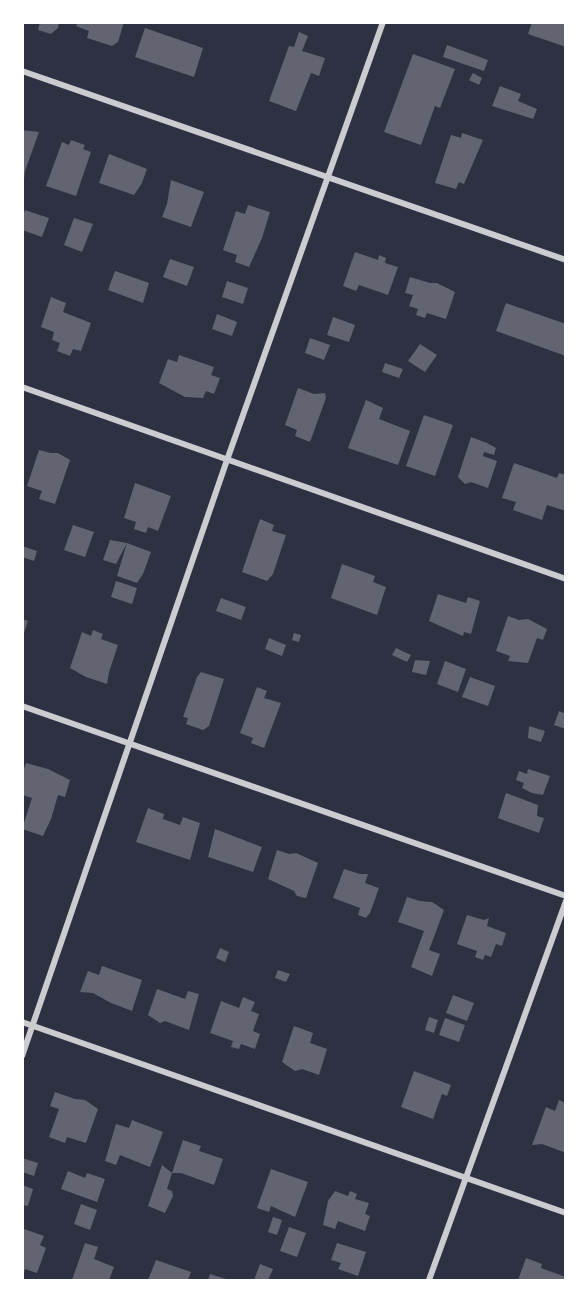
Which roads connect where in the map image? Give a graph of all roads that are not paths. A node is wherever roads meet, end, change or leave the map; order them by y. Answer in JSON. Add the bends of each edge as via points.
{"nodes":[{"id":1,"x":382,"y":22,"type":"edge"},
{"id":2,"x":22,"y":71,"type":"edge"},
{"id":3,"x":327,"y":178,"type":"junction"},
{"id":4,"x":566,"y":260,"type":"edge"},
{"id":5,"x":22,"y":387,"type":"edge"},
{"id":6,"x":227,"y":460,"type":"junction"},
{"id":7,"x":566,"y":579,"type":"edge"},
{"id":8,"x":22,"y":706,"type":"edge"},
{"id":9,"x":130,"y":744,"type":"junction"},
{"id":10,"x":566,"y":896,"type":"edge"},
{"id":11,"x":566,"y":901,"type":"edge"},
{"id":12,"x":22,"y":1022,"type":"edge"},
{"id":13,"x":33,"y":1026,"type":"junction"},
{"id":14,"x":22,"y":1056,"type":"edge"},
{"id":15,"x":465,"y":1178,"type":"junction"},
{"id":16,"x":566,"y":1213,"type":"edge"},
{"id":17,"x":429,"y":1281,"type":"edge"}],
"edges":[{"from":1,"to":3,"type":"street"},
{"from":2,"to":3,"type":"street"},
{"from":3,"to":4,"type":"street"},
{"from":3,"to":6,"type":"street"},
{"from":5,"to":6,"type":"street"},
{"from":6,"to":7,"type":"street"},
{"from":6,"to":9,"type":"street"},
{"from":8,"to":9,"type":"street"},
{"from":9,"to":10,"type":"street"},
{"from":9,"to":13,"type":"street"},
{"from":11,"to":15,"type":"street"},
{"from":12,"to":13,"type":"street"},
{"from":13,"to":14,"type":"street"},
{"from":13,"to":15,"type":"street"},
{"from":15,"to":16,"type":"street"},
{"from":15,"to":17,"type":"street"}]}
